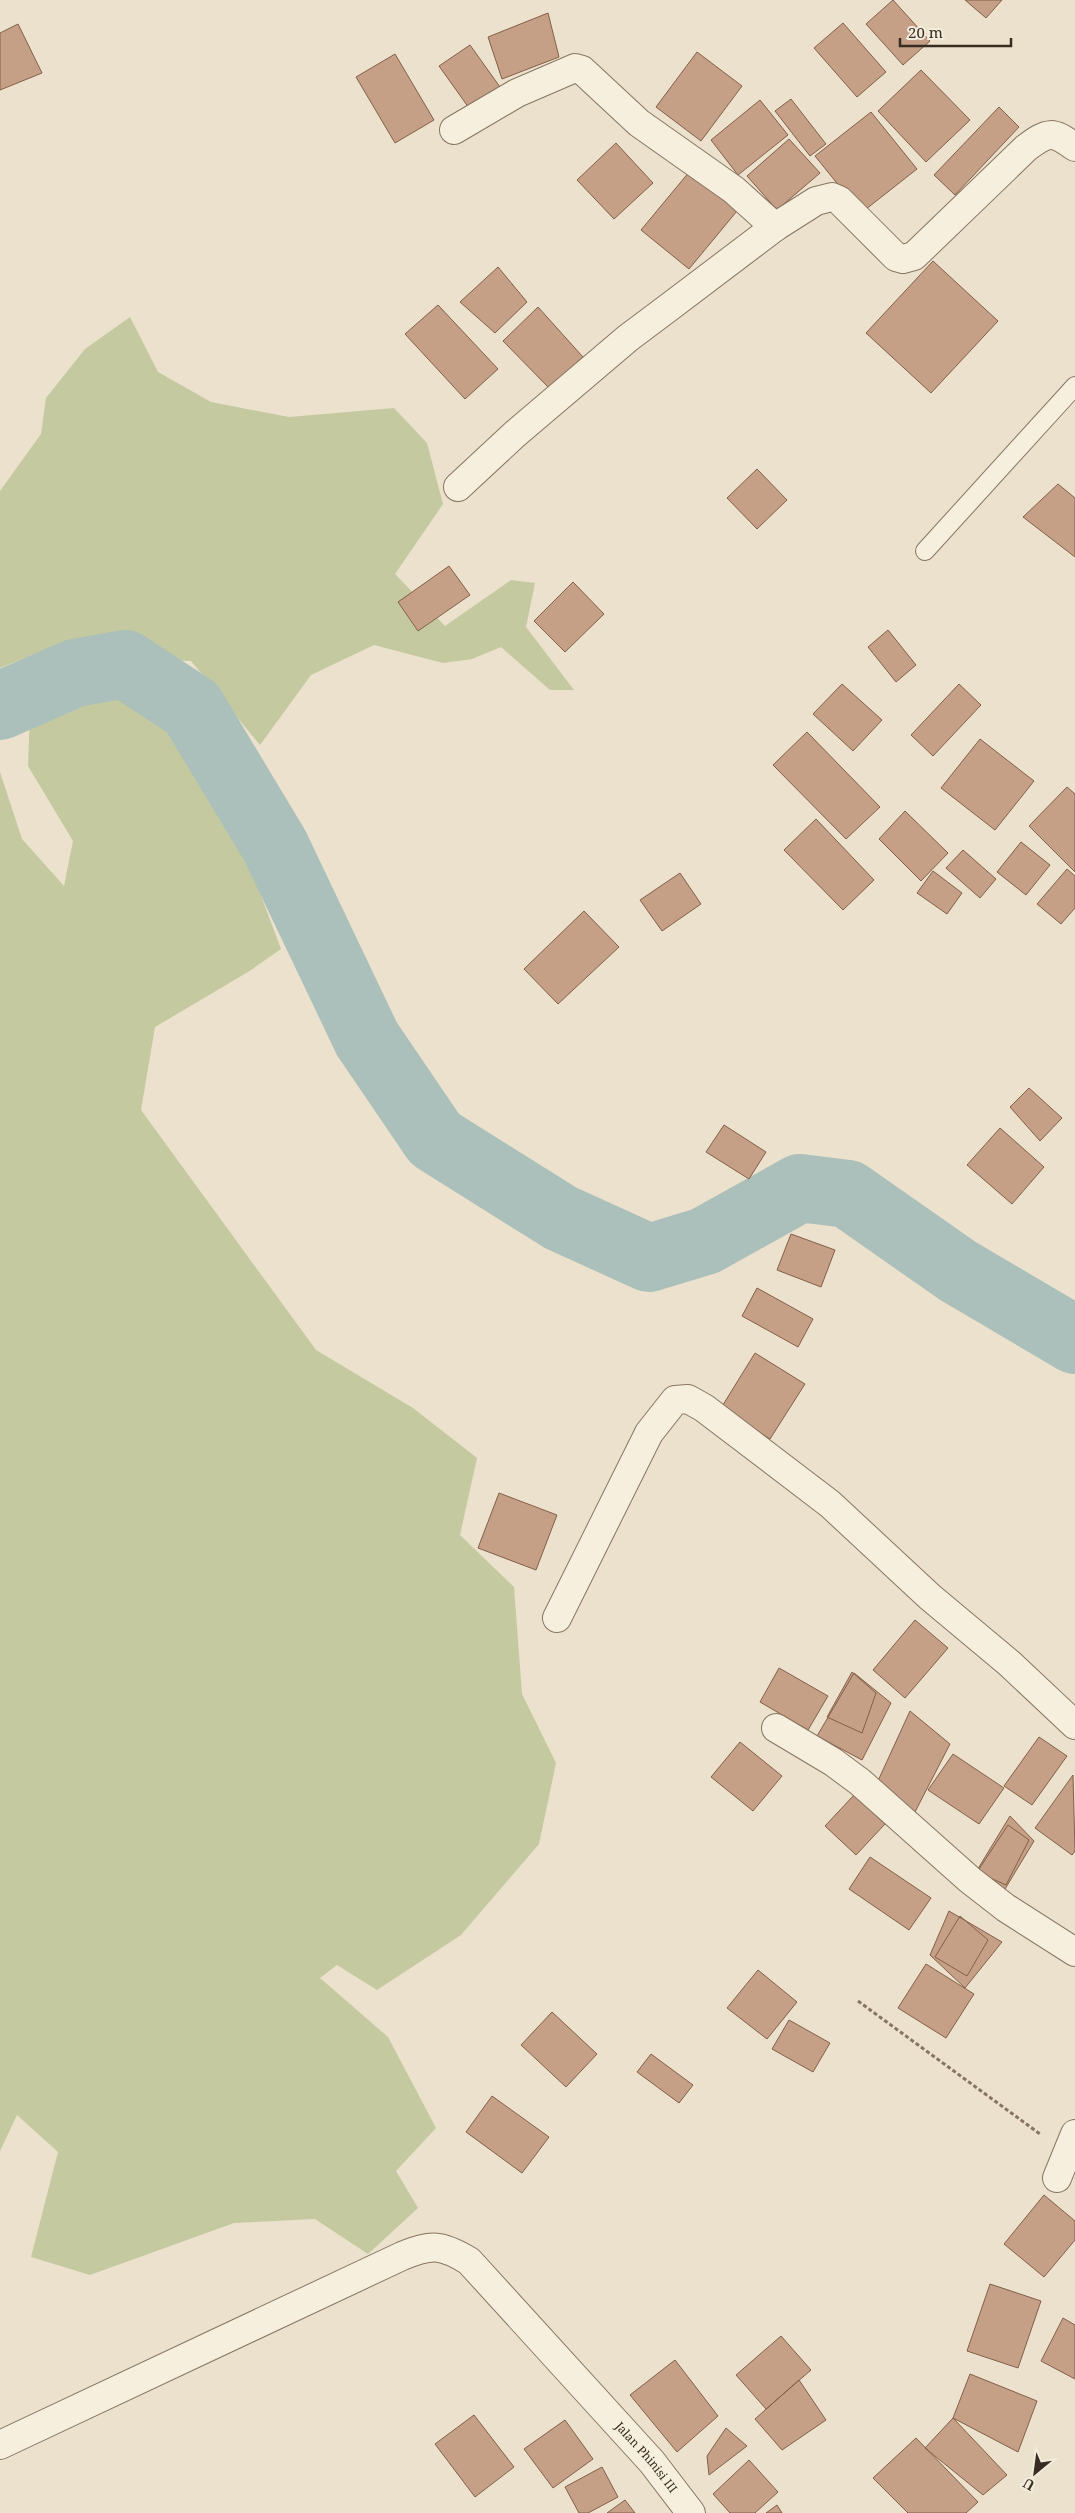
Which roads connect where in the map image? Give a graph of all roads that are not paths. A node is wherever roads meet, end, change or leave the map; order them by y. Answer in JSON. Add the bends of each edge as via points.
{"nodes":[{"id":1,"x":454,"y":130,"type":"dead end"},
{"id":2,"x":1075,"y":147,"type":"edge"},
{"id":3,"x":775,"y":227,"type":"junction"},
{"id":4,"x":1075,"y":386,"type":"edge"},
{"id":5,"x":458,"y":487,"type":"dead end"},
{"id":6,"x":925,"y":551,"type":"dead end"},
{"id":7,"x":557,"y":1618,"type":"dead end"},
{"id":8,"x":1075,"y":1725,"type":"edge"},
{"id":9,"x":776,"y":1728,"type":"dead end"},
{"id":10,"x":1075,"y":1952,"type":"edge"},
{"id":11,"x":0,"y":2445,"type":"edge"},
{"id":12,"x":690,"y":2513,"type":"edge"}],
"edges":[{"from":1,"to":3,"type":"street","via":[[518,92],[576,68],[639,123],[734,190]]},
{"from":2,"to":3,"type":"street","via":[[1058,135],[1044,134],[914,256],[903,259],[896,257],[840,200],[832,197],[816,201]]},
{"from":3,"to":5,"type":"street","via":[[628,338]]},
{"from":4,"to":6,"type":"lane"},
{"from":7,"to":8,"type":"street","via":[[649,1434],[675,1400],[688,1399],[740,1433],[830,1504]]},
{"from":9,"to":10,"type":"street","via":[[860,1782],[970,1880],[1006,1908]]},
{"from":11,"to":12,"type":"street","name":"Jalan Phinisi III","via":[[402,2256],[435,2246],[449,2249],[469,2261],[652,2462]]}]}
